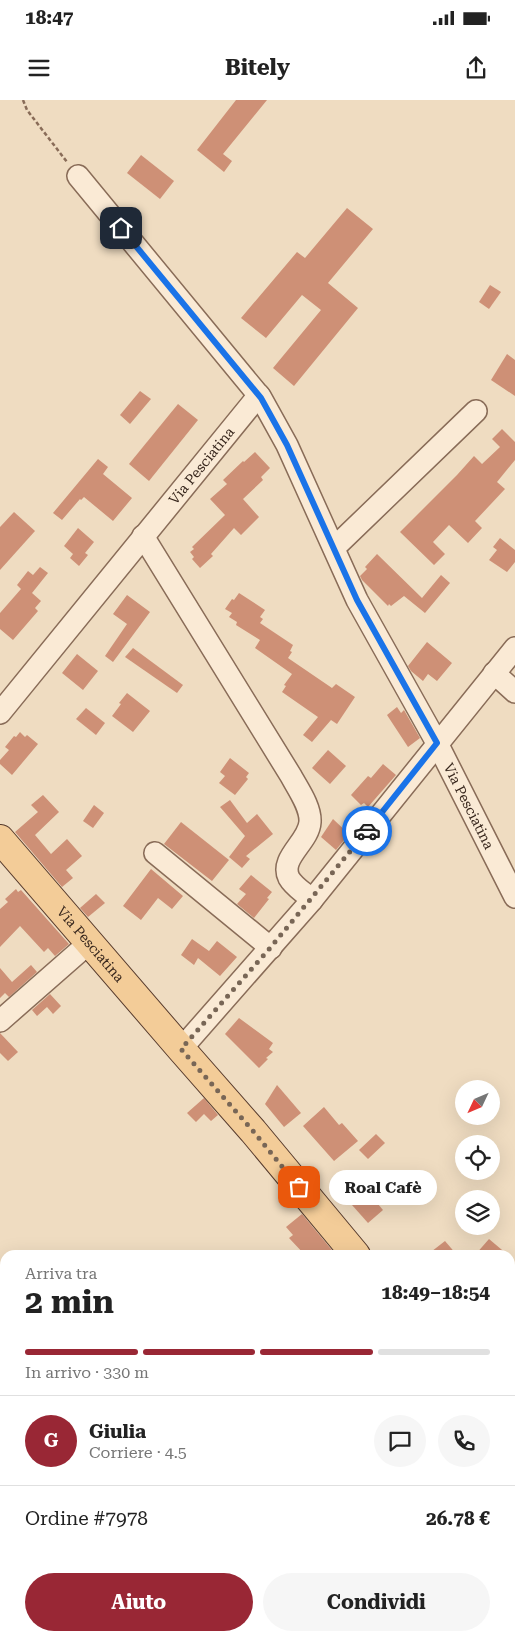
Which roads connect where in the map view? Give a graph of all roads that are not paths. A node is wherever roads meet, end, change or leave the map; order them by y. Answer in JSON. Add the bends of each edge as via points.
{"nodes":[{"id":1,"x":78,"y":176,"type":"road end"},
{"id":2,"x":259,"y":395,"type":"junction"},
{"id":3,"x":476,"y":411,"type":"dead end"},
{"id":4,"x":143,"y":536,"type":"junction"},
{"id":5,"x":334,"y":548,"type":"junction"},
{"id":6,"x":515,"y":648,"type":"edge"},
{"id":7,"x":494,"y":672,"type":"junction"},
{"id":8,"x":515,"y":692,"type":"edge"},
{"id":9,"x":0,"y":713,"type":"edge"},
{"id":10,"x":437,"y":743,"type":"junction"},
{"id":11,"x":0,"y":839,"type":"edge"},
{"id":12,"x":155,"y":853,"type":"dead end"},
{"id":13,"x":515,"y":897,"type":"edge"},
{"id":14,"x":312,"y":900,"type":"junction"},
{"id":15,"x":89,"y":943,"type":"junction"},
{"id":16,"x":270,"y":948,"type":"junction"},
{"id":17,"x":0,"y":1021,"type":"edge"},
{"id":18,"x":181,"y":1049,"type":"junction"},
{"id":19,"x":352,"y":1250,"type":"edge"}],
"edges":[{"from":1,"to":2,"type":"street","name":"Via Pesciatina"},
{"from":2,"to":4,"type":"street","name":"Via Pesciatina"},
{"from":2,"to":5,"type":"street","name":"Via Pesciatina","via":[[287,445]]},
{"from":3,"to":5,"type":"street"},
{"from":4,"to":9,"type":"street","name":"Via Pesciatina"},
{"from":4,"to":14,"type":"street","via":[[291,776],[309,811],[307,834],[287,867],[289,877]]},
{"from":5,"to":10,"type":"street","name":"Via Pesciatina","via":[[357,600]]},
{"from":6,"to":7,"type":"street"},
{"from":7,"to":8,"type":"street"},
{"from":7,"to":10,"type":"street"},
{"from":10,"to":13,"type":"street","name":"Via Pesciatina"},
{"from":10,"to":14,"type":"street"},
{"from":11,"to":15,"type":"main road","name":"Via Pesciatina"},
{"from":12,"to":16,"type":"street"},
{"from":14,"to":16,"type":"street"},
{"from":15,"to":17,"type":"street"},
{"from":15,"to":18,"type":"main road","name":"Via Pesciatina"},
{"from":16,"to":18,"type":"street"},
{"from":18,"to":19,"type":"main road","name":"Via Pesciatina"}]}
